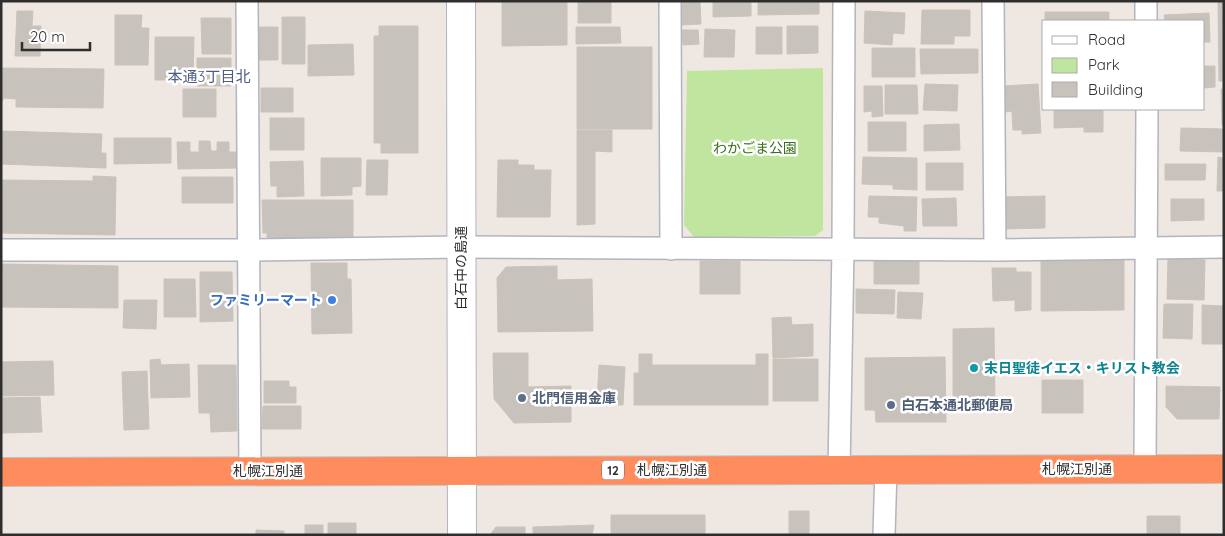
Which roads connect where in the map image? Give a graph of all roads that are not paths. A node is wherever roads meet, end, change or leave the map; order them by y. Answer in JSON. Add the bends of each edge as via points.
{"nodes":[{"id":1,"x":247,"y":1,"type":"edge"},
{"id":2,"x":461,"y":1,"type":"edge"},
{"id":3,"x":670,"y":1,"type":"edge"},
{"id":4,"x":844,"y":1,"type":"edge"},
{"id":5,"x":993,"y":1,"type":"edge"},
{"id":6,"x":1146,"y":1,"type":"edge"},
{"id":7,"x":1146,"y":20,"type":"edge"},
{"id":8,"x":1147,"y":110,"type":"edge"},
{"id":9,"x":461,"y":247,"type":"junction"},
{"id":10,"x":1147,"y":247,"type":"junction"},
{"id":11,"x":1224,"y":247,"type":"edge"},
{"id":12,"x":671,"y":249,"type":"junction"},
{"id":13,"x":1,"y":250,"type":"edge"},
{"id":14,"x":248,"y":250,"type":"junction"},
{"id":15,"x":843,"y":250,"type":"junction"},
{"id":16,"x":995,"y":250,"type":"junction"},
{"id":17,"x":886,"y":469,"type":"junction"},
{"id":18,"x":1145,"y":469,"type":"junction"},
{"id":19,"x":1224,"y":469,"type":"edge"},
{"id":20,"x":462,"y":470,"type":"junction"},
{"id":21,"x":838,"y":470,"type":"junction"},
{"id":22,"x":250,"y":471,"type":"junction"},
{"id":23,"x":1,"y":472,"type":"edge"},
{"id":24,"x":462,"y":535,"type":"edge"},
{"id":25,"x":884,"y":535,"type":"edge"}],
"edges":[{"from":1,"to":14,"type":"street"},
{"from":2,"to":9,"type":"street","name":"白石中の島通"},
{"from":3,"to":12,"type":"street"},
{"from":4,"to":15,"type":"street"},
{"from":5,"to":16,"type":"street"},
{"from":6,"to":7,"type":"street"},
{"from":8,"to":10,"type":"street"},
{"from":9,"to":12,"type":"street"},
{"from":9,"to":14,"type":"street"},
{"from":9,"to":20,"type":"street","name":"白石中の島通"},
{"from":10,"to":11,"type":"street"},
{"from":10,"to":16,"type":"street"},
{"from":10,"to":18,"type":"street"},
{"from":12,"to":15,"type":"street"},
{"from":13,"to":14,"type":"street"},
{"from":14,"to":22,"type":"street"},
{"from":15,"to":16,"type":"street"},
{"from":15,"to":21,"type":"street"},
{"from":17,"to":18,"type":"highway","name":"札幌江別通","number":"12"},
{"from":17,"to":21,"type":"highway","name":"札幌江別通","number":"12"},
{"from":17,"to":25,"type":"street"},
{"from":18,"to":19,"type":"highway","name":"札幌江別通","number":"12"},
{"from":20,"to":21,"type":"highway","name":"札幌江別通","number":"12"},
{"from":20,"to":22,"type":"highway","name":"札幌江別通","number":"12"},
{"from":20,"to":24,"type":"street","name":"白石中の島通"},
{"from":22,"to":23,"type":"highway","name":"札幌江別通","number":"12"}]}
